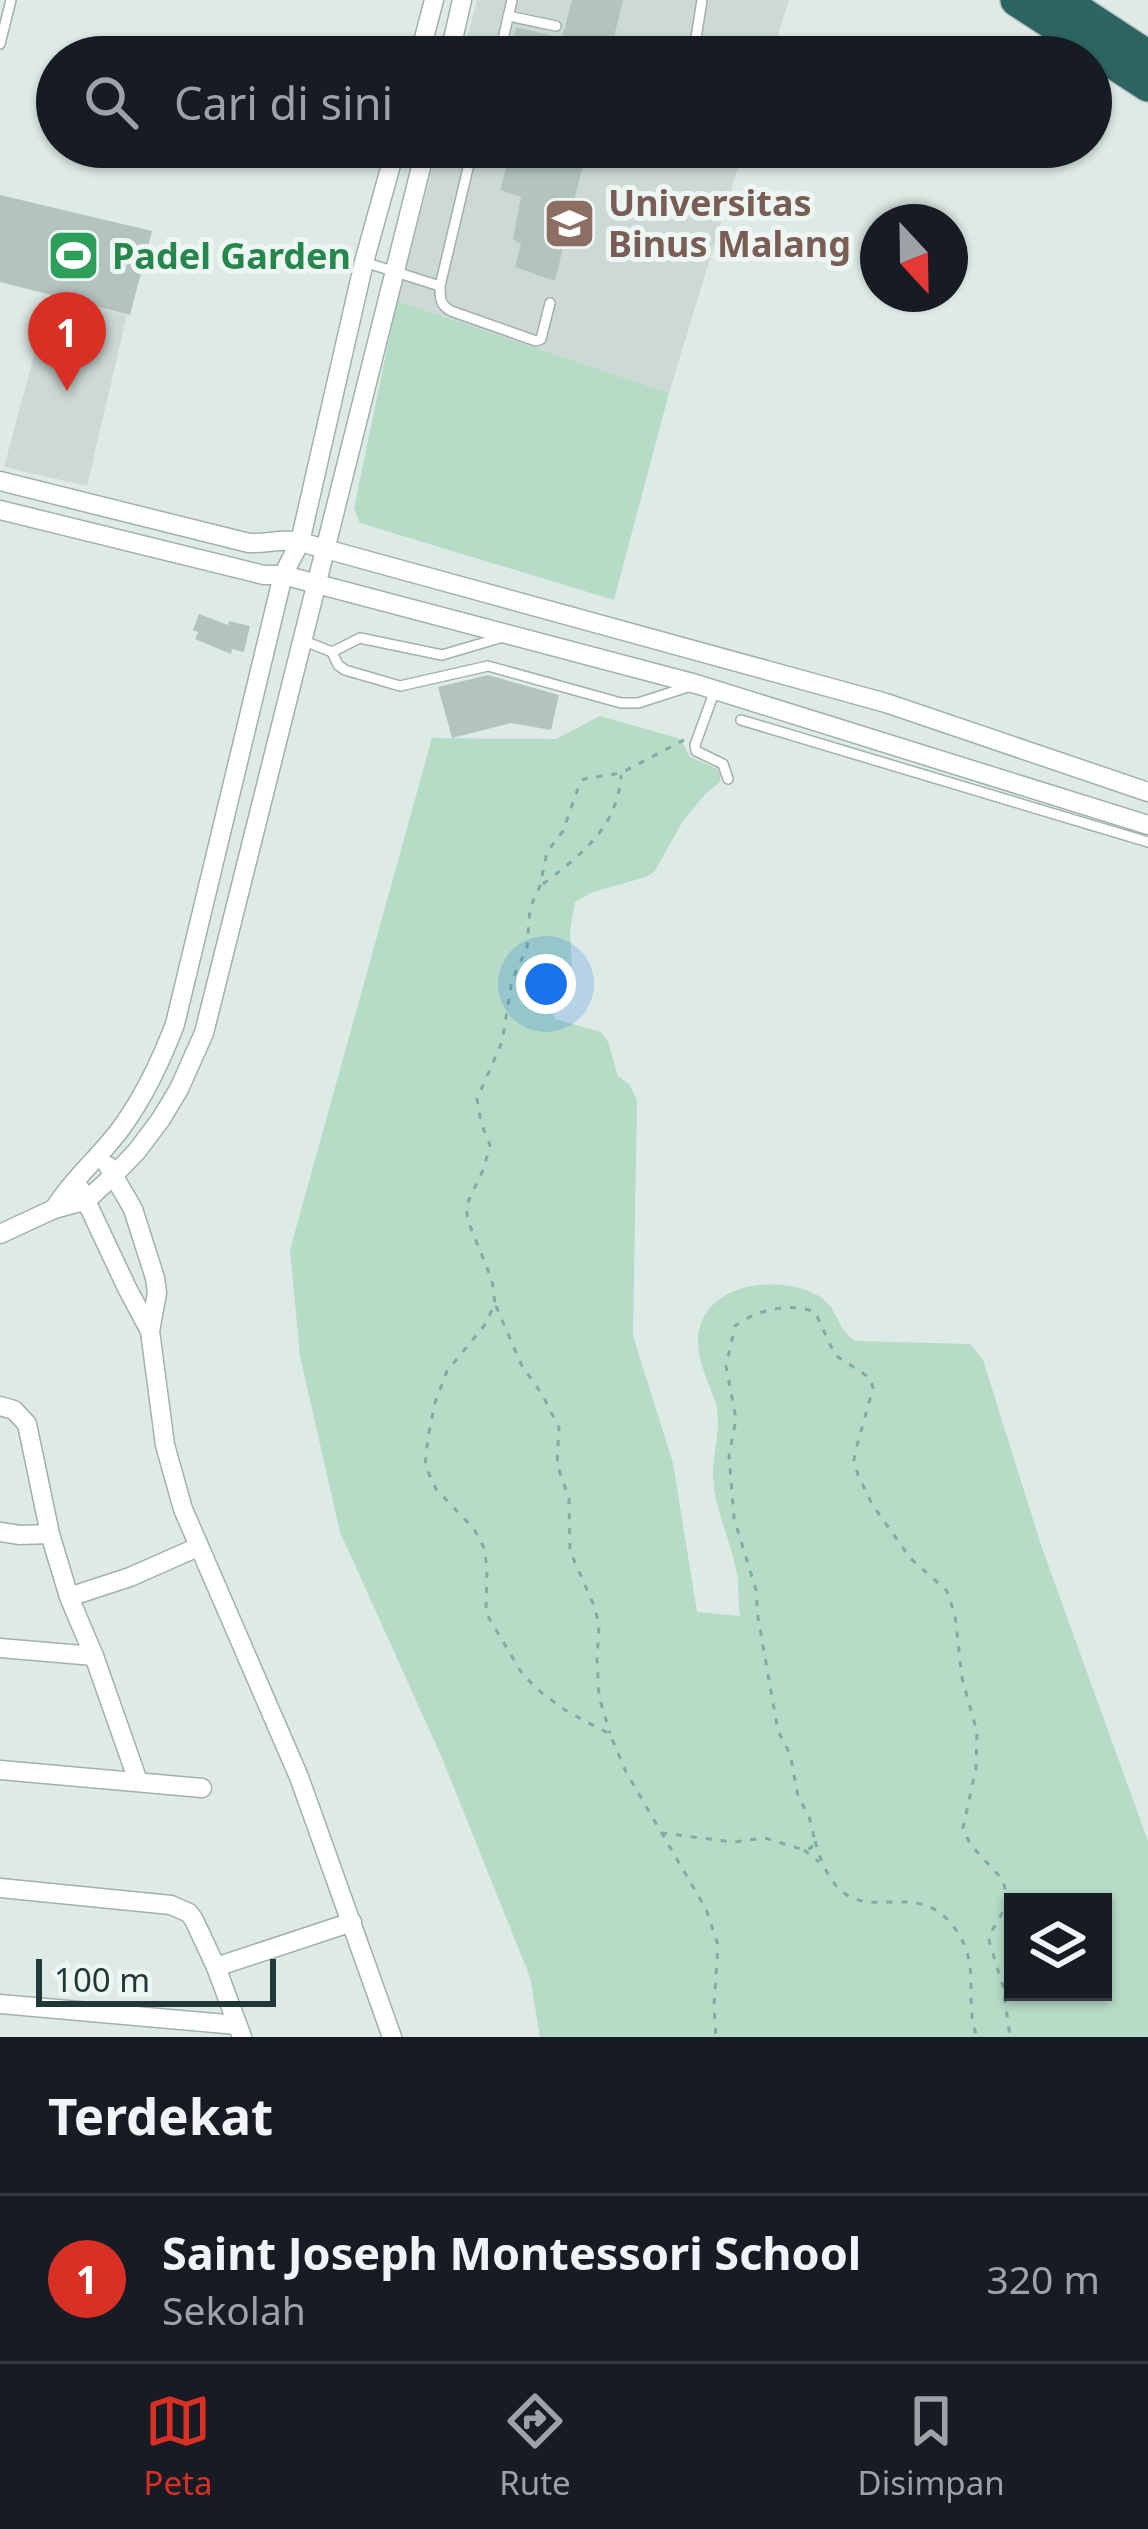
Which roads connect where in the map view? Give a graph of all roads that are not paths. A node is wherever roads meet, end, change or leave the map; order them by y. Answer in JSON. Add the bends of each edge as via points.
{"nodes":[{"id":1,"x":11,"y":0,"type":"edge"},
{"id":2,"x":512,"y":0,"type":"edge"},
{"id":3,"x":703,"y":0,"type":"edge"},
{"id":4,"x":1017,"y":0,"type":"edge"},
{"id":5,"x":1060,"y":0,"type":"edge"},
{"id":6,"x":434,"y":2,"type":"edge"},
{"id":7,"x":461,"y":5,"type":"edge"},
{"id":8,"x":508,"y":16,"type":"junction"},
{"id":9,"x":556,"y":26,"type":"dead end"},
{"id":10,"x":425,"y":36,"type":"edge"},
{"id":11,"x":454,"y":36,"type":"edge"},
{"id":12,"x":504,"y":36,"type":"edge"},
{"id":13,"x":697,"y":36,"type":"edge"},
{"id":14,"x":1072,"y":36,"type":"edge"},
{"id":15,"x":0,"y":44,"type":"edge"},
{"id":16,"x":1148,"y":57,"type":"edge"},
{"id":17,"x":1112,"y":62,"type":"edge"},
{"id":18,"x":1148,"y":85,"type":"edge"},
{"id":19,"x":390,"y":168,"type":"edge"},
{"id":20,"x":421,"y":168,"type":"edge"},
{"id":21,"x":468,"y":168,"type":"edge"},
{"id":22,"x":364,"y":262,"type":"junction"},
{"id":23,"x":394,"y":271,"type":"junction"},
{"id":24,"x":440,"y":286,"type":"junction"},
{"id":25,"x":550,"y":303,"type":"dead end"},
{"id":26,"x":0,"y":482,"type":"edge"},
{"id":27,"x":0,"y":510,"type":"edge"},
{"id":28,"x":300,"y":542,"type":"junction"},
{"id":29,"x":325,"y":549,"type":"junction"},
{"id":30,"x":283,"y":575,"type":"junction"},
{"id":31,"x":315,"y":584,"type":"junction"},
{"id":32,"x":526,"y":604,"type":"junction"},
{"id":33,"x":514,"y":634,"type":"junction"},
{"id":34,"x":302,"y":640,"type":"junction"},
{"id":35,"x":332,"y":652,"type":"junction"},
{"id":36,"x":705,"y":687,"type":"junction"},
{"id":37,"x":741,"y":720,"type":"dead end"},
{"id":38,"x":728,"y":779,"type":"dead end"},
{"id":39,"x":1148,"y":792,"type":"edge"},
{"id":40,"x":1148,"y":825,"type":"edge"},
{"id":41,"x":1148,"y":842,"type":"edge"},
{"id":42,"x":196,"y":934,"type":"junction"},
{"id":43,"x":229,"y":942,"type":"junction"},
{"id":44,"x":100,"y":1155,"type":"junction"},
{"id":45,"x":114,"y":1175,"type":"junction"},
{"id":46,"x":74,"y":1181,"type":"junction"},
{"id":47,"x":87,"y":1200,"type":"junction"},
{"id":48,"x":54,"y":1208,"type":"junction"},
{"id":49,"x":0,"y":1234,"type":"edge"},
{"id":50,"x":150,"y":1330,"type":"junction"},
{"id":51,"x":0,"y":1406,"type":"edge"},
{"id":52,"x":0,"y":1532,"type":"edge"},
{"id":53,"x":50,"y":1534,"type":"junction"},
{"id":54,"x":198,"y":1547,"type":"junction"},
{"id":55,"x":69,"y":1598,"type":"junction"},
{"id":56,"x":0,"y":1648,"type":"edge"},
{"id":57,"x":94,"y":1656,"type":"junction"},
{"id":58,"x":0,"y":1770,"type":"edge"},
{"id":59,"x":138,"y":1781,"type":"junction"},
{"id":60,"x":202,"y":1788,"type":"dead end"},
{"id":61,"x":0,"y":1888,"type":"edge"},
{"id":62,"x":352,"y":1922,"type":"junction"},
{"id":63,"x":216,"y":1967,"type":"junction"},
{"id":64,"x":0,"y":2004,"type":"edge"},
{"id":65,"x":239,"y":2031,"type":"edge"},
{"id":66,"x":392,"y":2037,"type":"edge"}],
"edges":[{"from":1,"to":15,"type":"lane"},
{"from":2,"to":8,"type":"lane"},
{"from":3,"to":13,"type":"lane"},
{"from":4,"to":14,"type":"highway"},
{"from":5,"to":16,"type":"highway"},
{"from":6,"to":7,"type":"street"},
{"from":6,"to":10,"type":"street"},
{"from":7,"to":11,"type":"street"},
{"from":8,"to":9,"type":"lane"},
{"from":8,"to":12,"type":"lane"},
{"from":17,"to":18,"type":"highway"},
{"from":19,"to":22,"type":"street"},
{"from":20,"to":23,"type":"street"},
{"from":21,"to":24,"type":"lane"},
{"from":22,"to":23,"type":"lane"},
{"from":22,"to":28,"type":"street"},
{"from":23,"to":24,"type":"lane"},
{"from":23,"to":29,"type":"street"},
{"from":24,"to":25,"type":"lane","via":[[444,308],[536,341]]},
{"from":26,"to":28,"type":"street","via":[[249,543]]},
{"from":27,"to":30,"type":"street"},
{"from":28,"to":29,"type":"street"},
{"from":28,"to":30,"type":"street"},
{"from":29,"to":31,"type":"street"},
{"from":29,"to":32,"type":"street"},
{"from":30,"to":31,"type":"street"},
{"from":30,"to":42,"type":"street"},
{"from":31,"to":33,"type":"street"},
{"from":31,"to":34,"type":"street"},
{"from":32,"to":33,"type":"street"},
{"from":32,"to":39,"type":"street","via":[[886,703]]},
{"from":33,"to":35,"type":"lane","via":[[442,655],[360,638]]},
{"from":33,"to":36,"type":"street"},
{"from":34,"to":35,"type":"lane"},
{"from":34,"to":43,"type":"street"},
{"from":35,"to":36,"type":"lane","via":[[345,670],[400,686],[488,666],[622,703]]},
{"from":36,"to":38,"type":"lane","via":[[696,751],[723,764]]},
{"from":36,"to":40,"type":"street"},
{"from":37,"to":41,"type":"lane"},
{"from":42,"to":43,"type":"street"},
{"from":42,"to":44,"type":"street","via":[[155,1075]]},
{"from":43,"to":45,"type":"street","via":[[179,1089]]},
{"from":44,"to":45,"type":"street"},
{"from":44,"to":46,"type":"street"},
{"from":45,"to":47,"type":"street"},
{"from":45,"to":50,"type":"street","via":[[134,1209],[155,1278]]},
{"from":46,"to":47,"type":"street"},
{"from":46,"to":48,"type":"street"},
{"from":47,"to":48,"type":"street"},
{"from":47,"to":50,"type":"street"},
{"from":48,"to":49,"type":"street"},
{"from":50,"to":54,"type":"street","via":[[165,1445]]},
{"from":51,"to":53,"type":"street","via":[[27,1424]]},
{"from":52,"to":53,"type":"street"},
{"from":53,"to":55,"type":"street"},
{"from":54,"to":55,"type":"street"},
{"from":54,"to":62,"type":"street","via":[[299,1777]]},
{"from":55,"to":57,"type":"street"},
{"from":56,"to":57,"type":"street"},
{"from":57,"to":59,"type":"street"},
{"from":58,"to":59,"type":"street"},
{"from":59,"to":60,"type":"street"},
{"from":61,"to":63,"type":"street","via":[[171,1904],[189,1913]]},
{"from":62,"to":63,"type":"street"},
{"from":62,"to":66,"type":"street"},
{"from":63,"to":65,"type":"street"},
{"from":64,"to":65,"type":"street"}]}
